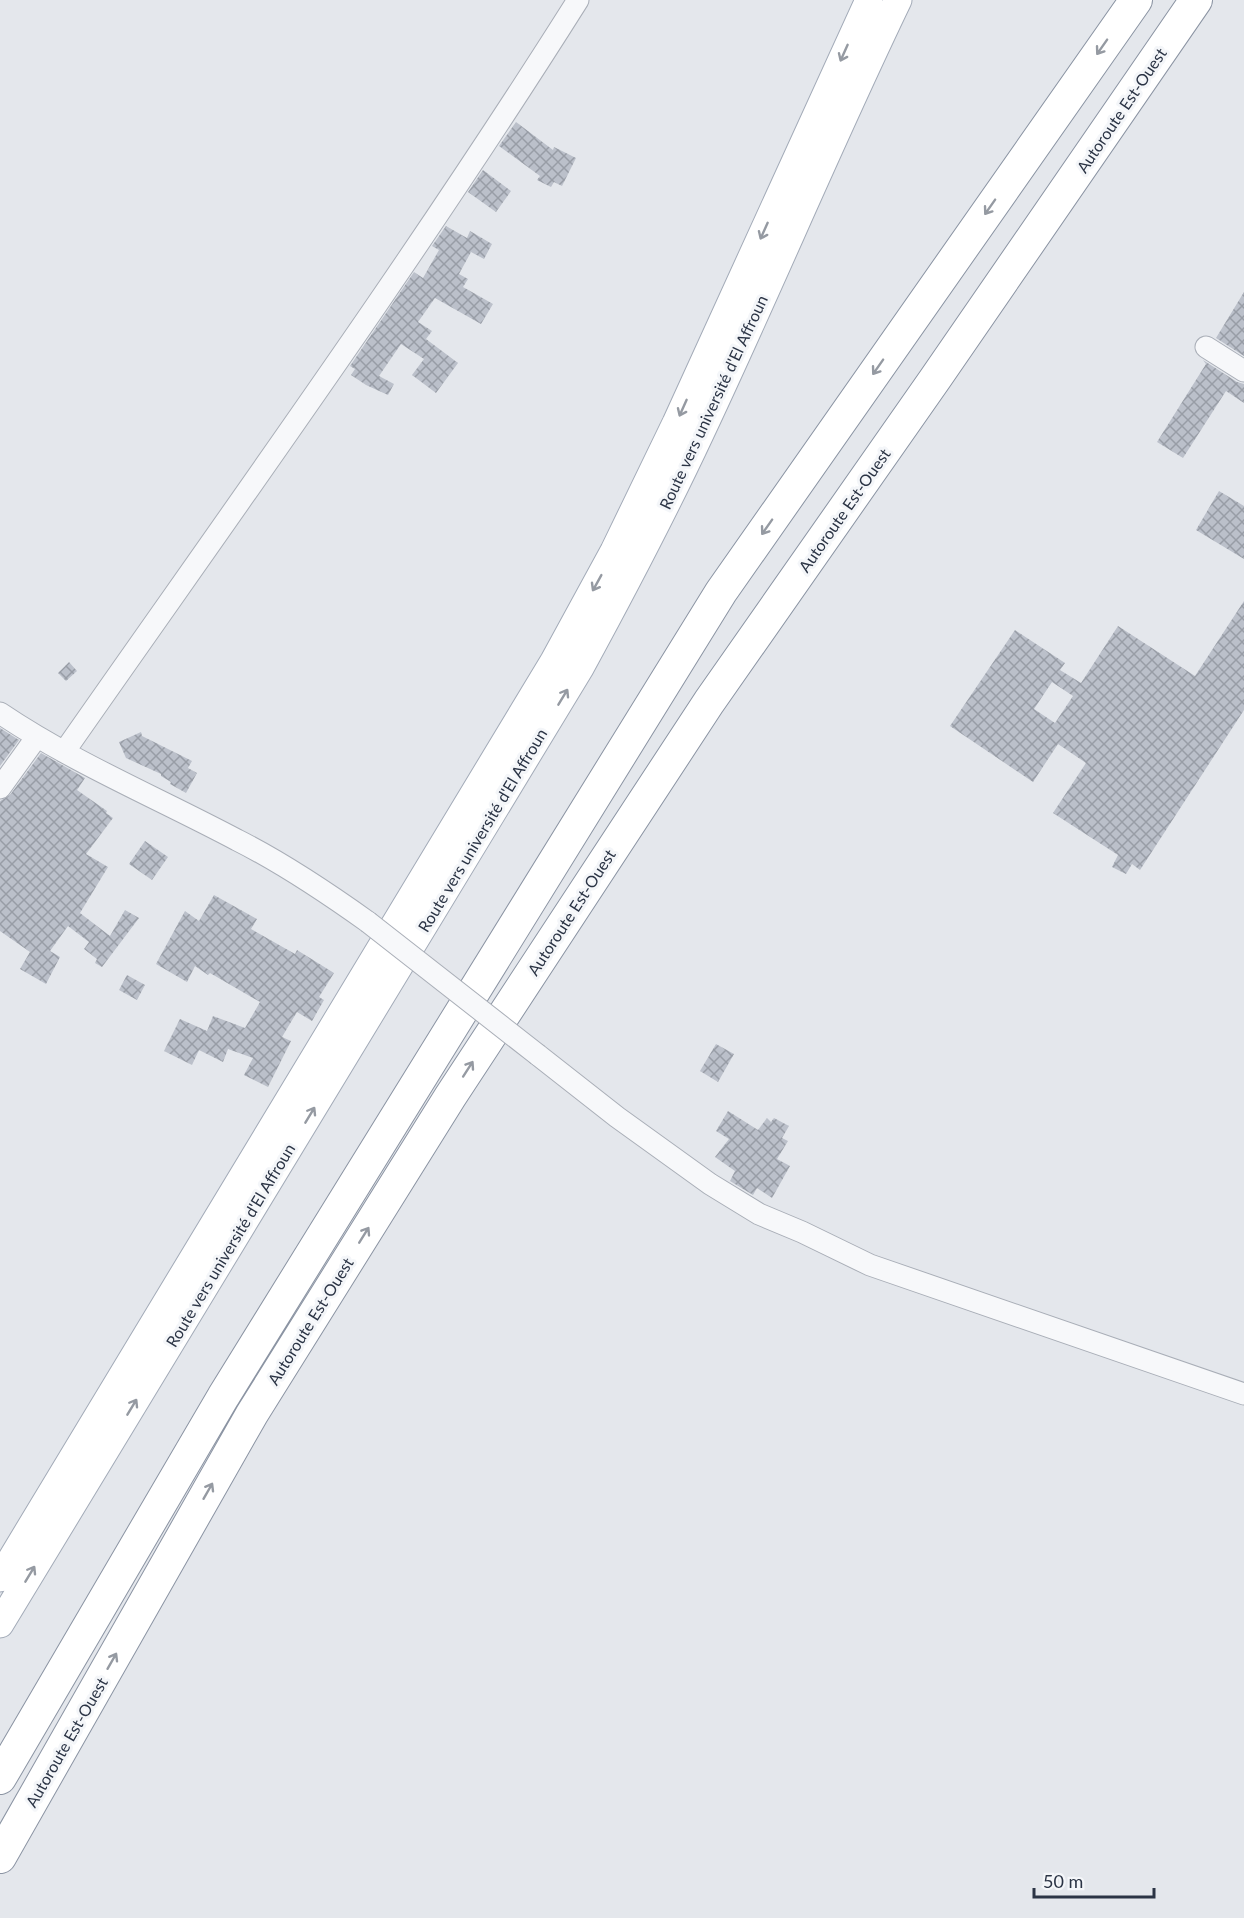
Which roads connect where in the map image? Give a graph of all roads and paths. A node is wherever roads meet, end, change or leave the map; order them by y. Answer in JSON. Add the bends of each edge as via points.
{"nodes":[{"id":1,"x":578,"y":0,"type":"edge"},
{"id":2,"x":869,"y":0,"type":"edge"},
{"id":3,"x":898,"y":0,"type":"edge"},
{"id":4,"x":1136,"y":0,"type":"edge"},
{"id":5,"x":1196,"y":0,"type":"edge"},
{"id":6,"x":1206,"y":347,"type":"dead end"},
{"id":7,"x":1244,"y":371,"type":"edge"},
{"id":8,"x":0,"y":713,"type":"edge"},
{"id":9,"x":36,"y":738,"type":"junction"},
{"id":10,"x":63,"y":752,"type":"junction"},
{"id":11,"x":0,"y":788,"type":"edge"},
{"id":12,"x":1244,"y":1394,"type":"edge"},
{"id":13,"x":0,"y":1578,"type":"edge"},
{"id":14,"x":0,"y":1624,"type":"edge"},
{"id":15,"x":0,"y":1778,"type":"edge"},
{"id":16,"x":0,"y":1857,"type":"edge"}],
"edges":[{"from":1,"to":10,"type":"street","via":[[507,113],[361,327]]},
{"from":2,"to":13,"type":"main road","name":"Route vers université d'El Affroun","one_way":true,"via":[[676,423],[560,651]]},
{"from":14,"to":3,"type":"main road","name":"Route vers université d'El Affroun","one_way":true,"via":[[580,668],[700,433]]},
{"from":4,"to":15,"type":"highway","name":"Autoroute Est-Ouest","one_way":true,"via":[[721,592],[223,1397]]},
{"from":16,"to":5,"type":"highway","name":"Autoroute Est-Ouest","one_way":true,"via":[[252,1414],[450,1097],[709,702]]},
{"from":6,"to":7,"type":"street"},
{"from":8,"to":9,"type":"street"},
{"from":9,"to":10,"type":"street"},
{"from":9,"to":11,"type":"street"},
{"from":10,"to":12,"type":"street","bridge":true,"via":[[304,877],[368,922],[617,1117],[710,1185],[759,1214],[870,1265]]}]}
